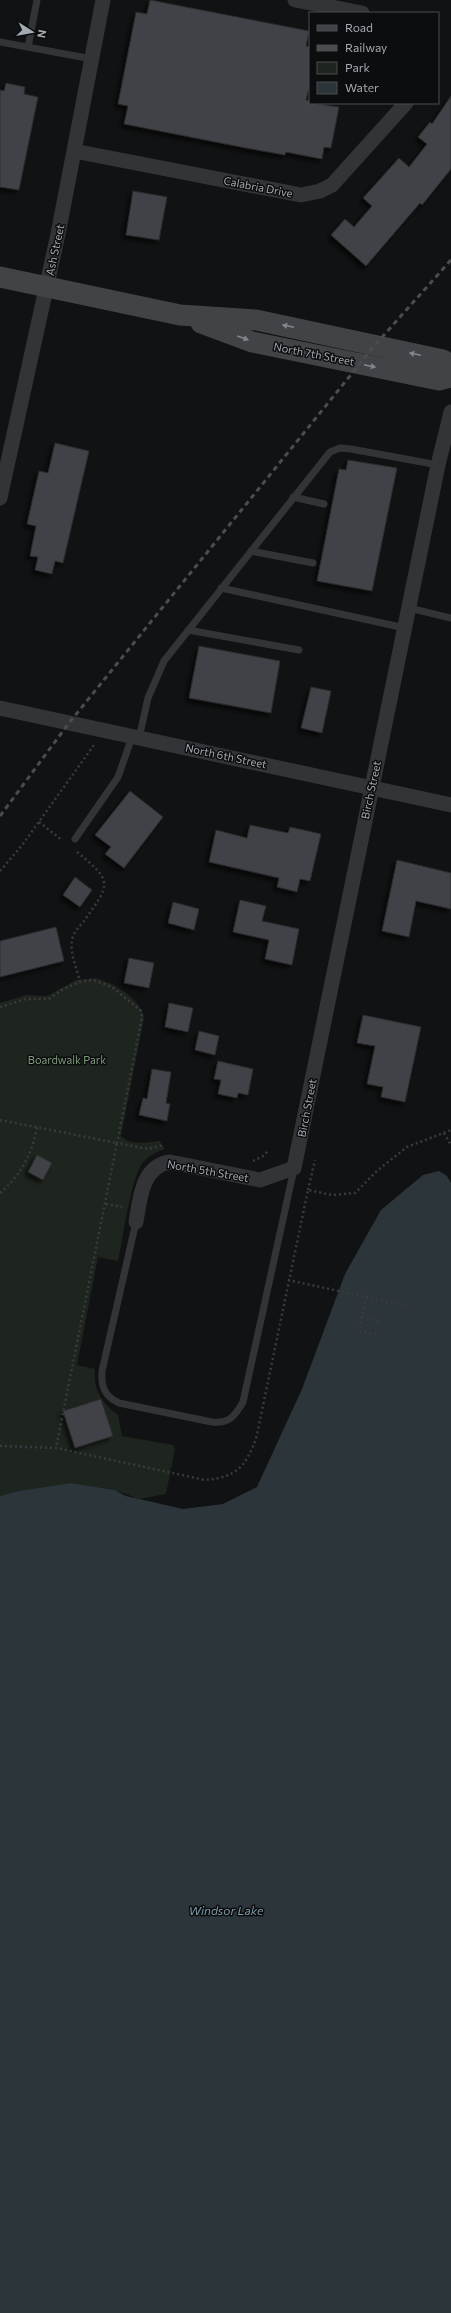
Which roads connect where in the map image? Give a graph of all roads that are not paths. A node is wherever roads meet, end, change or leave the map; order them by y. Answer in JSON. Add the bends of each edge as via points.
{"nodes":[{"id":1,"x":37,"y":0,"type":"edge"},
{"id":2,"x":104,"y":0,"type":"edge"},
{"id":3,"x":295,"y":0,"type":"edge"},
{"id":4,"x":357,"y":12,"type":"edge"},
{"id":5,"x":0,"y":42,"type":"edge"},
{"id":6,"x":28,"y":47,"type":"junction"},
{"id":7,"x":92,"y":59,"type":"junction"},
{"id":8,"x":405,"y":104,"type":"edge"},
{"id":9,"x":74,"y":151,"type":"junction"},
{"id":10,"x":0,"y":277,"type":"edge"},
{"id":11,"x":47,"y":288,"type":"junction"},
{"id":12,"x":180,"y":315,"type":"junction"},
{"id":13,"x":451,"y":366,"type":"edge"},
{"id":14,"x":451,"y":377,"type":"edge"},
{"id":15,"x":451,"y":412,"type":"edge"},
{"id":16,"x":438,"y":464,"type":"junction"},
{"id":17,"x":293,"y":497,"type":"junction"},
{"id":18,"x":0,"y":498,"type":"edge"},
{"id":19,"x":324,"y":504,"type":"dead end"},
{"id":20,"x":251,"y":551,"type":"junction"},
{"id":21,"x":313,"y":562,"type":"dead end"},
{"id":22,"x":221,"y":588,"type":"junction"},
{"id":23,"x":409,"y":608,"type":"junction"},
{"id":24,"x":451,"y":618,"type":"edge"},
{"id":25,"x":405,"y":628,"type":"junction"},
{"id":26,"x":188,"y":630,"type":"junction"},
{"id":27,"x":298,"y":650,"type":"dead end"},
{"id":28,"x":0,"y":708,"type":"edge"},
{"id":29,"x":136,"y":737,"type":"junction"},
{"id":30,"x":372,"y":787,"type":"junction"},
{"id":31,"x":451,"y":805,"type":"edge"},
{"id":32,"x":75,"y":839,"type":"dead end"},
{"id":33,"x":294,"y":1168,"type":"junction"},
{"id":34,"x":136,"y":1222,"type":"joint"}],
"edges":[{"from":1,"to":6,"type":"lane"},
{"from":2,"to":7,"type":"street","name":"Ash Street"},
{"from":3,"to":4,"type":"street"},
{"from":5,"to":6,"type":"lane"},
{"from":6,"to":7,"type":"lane"},
{"from":7,"to":9,"type":"street","name":"Ash Street"},
{"from":8,"to":9,"type":"street","name":"Calabria Drive","via":[[332,185],[320,192],[301,195]]},
{"from":9,"to":11,"type":"street","name":"Ash Street"},
{"from":10,"to":11,"type":"main road","name":"North 7th Street"},
{"from":11,"to":12,"type":"main road","name":"North 7th Street"},
{"from":11,"to":18,"type":"street","name":"Ash Street"},
{"from":13,"to":12,"type":"main road","name":"North 7th Street","one_way":true,"via":[[443,360],[256,320]]},
{"from":12,"to":14,"type":"main road","name":"North 7th Street","one_way":true,"via":[[252,342],[439,380]]},
{"from":15,"to":16,"type":"street","name":"Birch Street"},
{"from":16,"to":17,"type":"lane","via":[[340,448],[330,452]]},
{"from":16,"to":23,"type":"street","name":"Birch Street"},
{"from":17,"to":19,"type":"lane"},
{"from":17,"to":20,"type":"lane"},
{"from":20,"to":21,"type":"lane"},
{"from":20,"to":22,"type":"lane"},
{"from":22,"to":25,"type":"lane"},
{"from":22,"to":26,"type":"lane"},
{"from":23,"to":24,"type":"lane"},
{"from":23,"to":25,"type":"street","name":"Birch Street"},
{"from":25,"to":30,"type":"street","name":"Birch Street"},
{"from":26,"to":27,"type":"lane"},
{"from":26,"to":29,"type":"lane","via":[[164,661],[148,698]]},
{"from":28,"to":29,"type":"street","name":"North 6th Street"},
{"from":29,"to":30,"type":"street","name":"North 6th Street"},
{"from":29,"to":32,"type":"lane","via":[[118,777]]},
{"from":30,"to":31,"type":"street","name":"North 6th Street"},
{"from":30,"to":33,"type":"street","name":"Birch Street"},
{"from":33,"to":34,"type":"street","name":"North 5th Street","via":[[260,1180],[170,1162],[156,1166],[148,1174]]},
{"from":33,"to":34,"type":"lane","via":[[243,1402],[229,1421],[212,1422],[119,1403],[104,1393],[102,1371]]}]}
